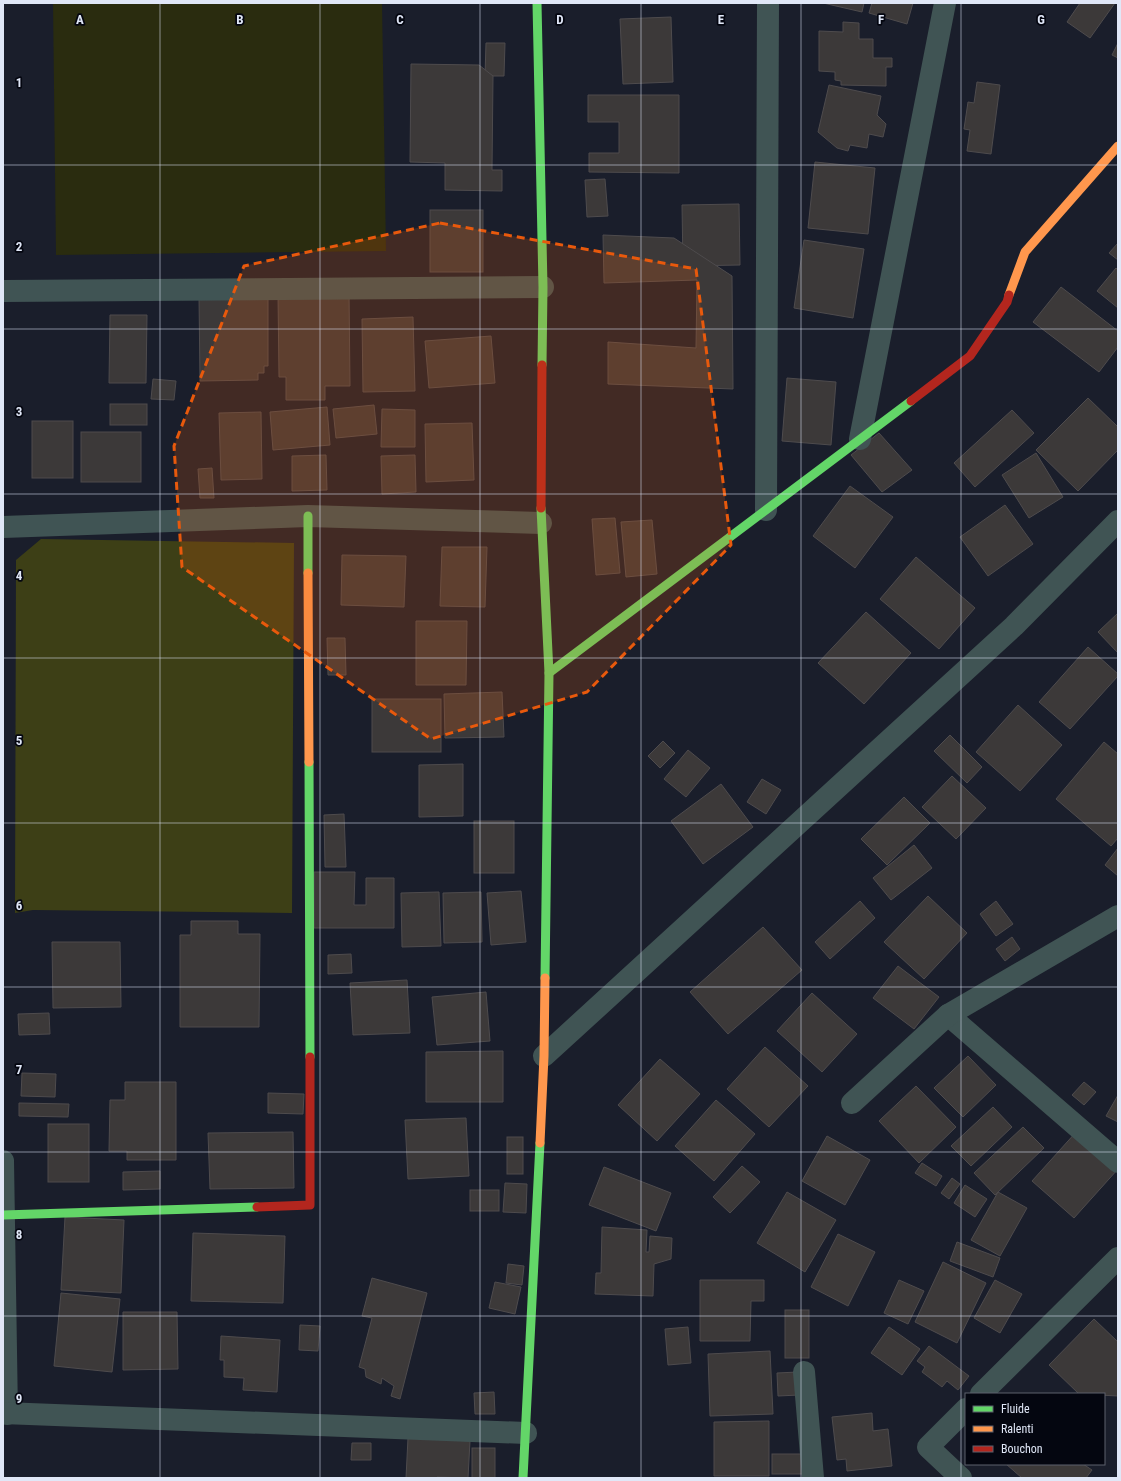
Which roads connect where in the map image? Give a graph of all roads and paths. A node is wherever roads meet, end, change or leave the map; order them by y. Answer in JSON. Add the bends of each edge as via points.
{"nodes":[{"id":1,"x":538,"y":3,"type":"edge"},
{"id":2,"x":768,"y":3,"type":"edge"},
{"id":3,"x":945,"y":3,"type":"edge"},
{"id":4,"x":1118,"y":146,"type":"edge"},
{"id":5,"x":543,"y":287,"type":"junction"},
{"id":6,"x":3,"y":291,"type":"edge"},
{"id":7,"x":860,"y":439,"type":"junction"},
{"id":8,"x":766,"y":510,"type":"junction"},
{"id":9,"x":308,"y":516,"type":"junction"},
{"id":10,"x":1118,"y":521,"type":"edge"},
{"id":11,"x":541,"y":523,"type":"junction"},
{"id":12,"x":3,"y":527,"type":"edge"},
{"id":13,"x":549,"y":673,"type":"junction"},
{"id":14,"x":1118,"y":916,"type":"edge"},
{"id":15,"x":948,"y":1015,"type":"junction"},
{"id":16,"x":544,"y":1056,"type":"junction"},
{"id":17,"x":852,"y":1103,"type":"dead end"},
{"id":18,"x":3,"y":1161,"type":"edge"},
{"id":19,"x":1118,"y":1162,"type":"edge"},
{"id":20,"x":4,"y":1215,"type":"edge"},
{"id":21,"x":1118,"y":1258,"type":"edge"},
{"id":22,"x":804,"y":1372,"type":"dead end"},
{"id":23,"x":983,"y":1393,"type":"edge"},
{"id":24,"x":965,"y":1410,"type":"edge"},
{"id":25,"x":5,"y":1413,"type":"edge"},
{"id":26,"x":526,"y":1433,"type":"junction"},
{"id":27,"x":523,"y":1478,"type":"edge"},
{"id":28,"x":813,"y":1478,"type":"edge"},
{"id":29,"x":961,"y":1478,"type":"edge"}],
"edges":[{"from":1,"to":5,"type":"street"},
{"from":2,"to":8,"type":"street"},
{"from":3,"to":7,"type":"street"},
{"from":4,"to":7,"type":"street","via":[[1025,252],[1007,302],[970,356]]},
{"from":5,"to":6,"type":"street"},
{"from":5,"to":11,"type":"street"},
{"from":7,"to":8,"type":"street"},
{"from":8,"to":13,"type":"street"},
{"from":9,"to":11,"type":"street"},
{"from":9,"to":12,"type":"street"},
{"from":9,"to":20,"type":"street","via":[[310,1205]]},
{"from":10,"to":16,"type":"street","via":[[1014,626]]},
{"from":11,"to":13,"type":"street"},
{"from":13,"to":16,"type":"street"},
{"from":14,"to":15,"type":"street"},
{"from":15,"to":17,"type":"street"},
{"from":15,"to":19,"type":"street"},
{"from":16,"to":26,"type":"street"},
{"from":18,"to":20,"type":"street"},
{"from":20,"to":25,"type":"street"},
{"from":21,"to":23,"type":"street"},
{"from":22,"to":28,"type":"street"},
{"from":24,"to":29,"type":"street","via":[[928,1447]]},
{"from":25,"to":26,"type":"street"},
{"from":26,"to":27,"type":"street"}]}
